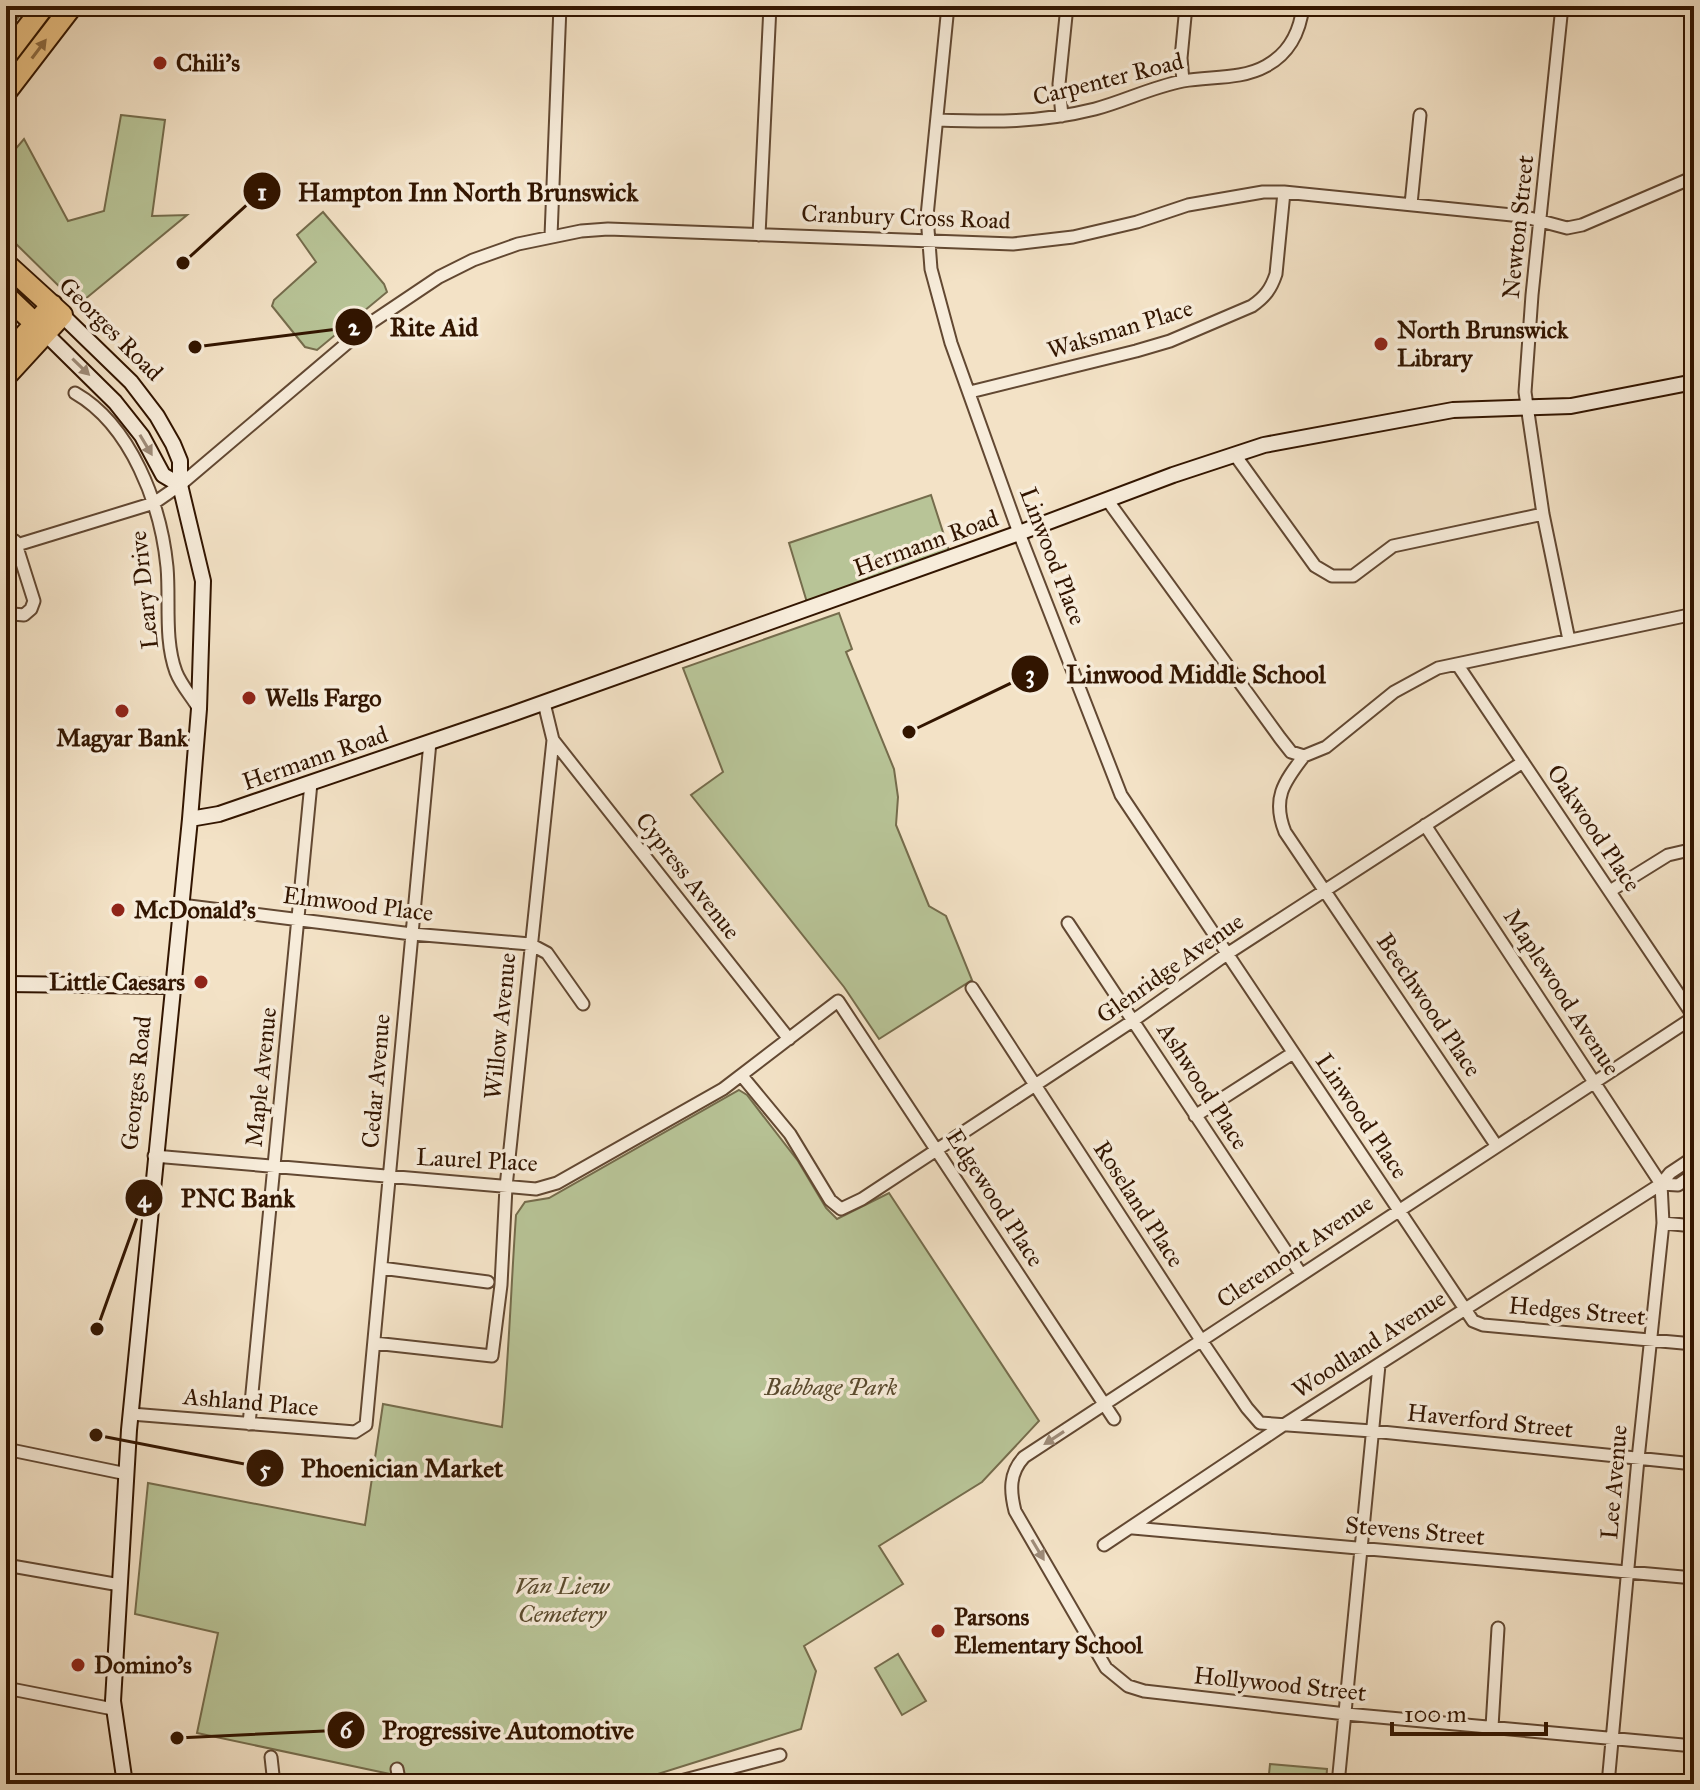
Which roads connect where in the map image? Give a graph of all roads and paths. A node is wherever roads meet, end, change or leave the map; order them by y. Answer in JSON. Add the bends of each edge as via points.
{"nodes":[{"id":1,"x":44,"y":6,"type":"edge"},
{"id":2,"x":72,"y":6,"type":"edge"},
{"id":3,"x":560,"y":6,"type":"edge"},
{"id":4,"x":770,"y":6,"type":"edge"},
{"id":5,"x":948,"y":6,"type":"edge"},
{"id":6,"x":1067,"y":6,"type":"edge"},
{"id":7,"x":1186,"y":6,"type":"edge"},
{"id":8,"x":1303,"y":6,"type":"edge"},
{"id":9,"x":1562,"y":6,"type":"edge"},
{"id":10,"x":6,"y":56,"type":"edge"},
{"id":11,"x":1183,"y":81,"type":"junction"},
{"id":12,"x":6,"y":92,"type":"edge"},
{"id":13,"x":1420,"y":115,"type":"dead end"},
{"id":14,"x":1062,"y":116,"type":"junction"},
{"id":15,"x":937,"y":120,"type":"junction"},
{"id":16,"x":1694,"y":177,"type":"edge"},
{"id":17,"x":1284,"y":192,"type":"junction"},
{"id":18,"x":1411,"y":204,"type":"junction"},
{"id":19,"x":1541,"y":222,"type":"junction"},
{"id":20,"x":759,"y":235,"type":"junction"},
{"id":21,"x":551,"y":236,"type":"junction"},
{"id":22,"x":927,"y":241,"type":"junction"},
{"id":23,"x":6,"y":264,"type":"edge"},
{"id":24,"x":6,"y":296,"type":"edge"},
{"id":25,"x":57,"y":310,"type":"junction"},
{"id":26,"x":40,"y":329,"type":"junction"},
{"id":27,"x":6,"y":356,"type":"edge"},
{"id":28,"x":6,"y":376,"type":"edge"},
{"id":29,"x":1694,"y":382,"type":"edge"},
{"id":30,"x":970,"y":392,"type":"junction"},
{"id":31,"x":75,"y":393,"type":"dead end"},
{"id":32,"x":1526,"y":407,"type":"junction"},
{"id":33,"x":1235,"y":455,"type":"junction"},
{"id":34,"x":180,"y":485,"type":"junction"},
{"id":35,"x":1108,"y":501,"type":"junction"},
{"id":36,"x":154,"y":503,"type":"junction"},
{"id":37,"x":1543,"y":514,"type":"junction"},
{"id":38,"x":1019,"y":533,"type":"junction"},
{"id":39,"x":6,"y":536,"type":"edge"},
{"id":40,"x":17,"y":545,"type":"junction"},
{"id":41,"x":6,"y":608,"type":"edge"},
{"id":42,"x":1694,"y":614,"type":"edge"},
{"id":43,"x":1569,"y":640,"type":"junction"},
{"id":44,"x":1457,"y":664,"type":"junction"},
{"id":45,"x":544,"y":703,"type":"junction"},
{"id":46,"x":199,"y":709,"type":"junction"},
{"id":47,"x":553,"y":740,"type":"junction"},
{"id":48,"x":430,"y":742,"type":"junction"},
{"id":49,"x":1304,"y":756,"type":"junction"},
{"id":50,"x":1523,"y":762,"type":"junction"},
{"id":51,"x":311,"y":783,"type":"junction"},
{"id":52,"x":190,"y":819,"type":"junction"},
{"id":53,"x":1425,"y":825,"type":"junction"},
{"id":54,"x":1694,"y":849,"type":"edge"},
{"id":55,"x":1325,"y":890,"type":"junction"},
{"id":56,"x":1610,"y":891,"type":"junction"},
{"id":57,"x":181,"y":905,"type":"junction"},
{"id":58,"x":298,"y":920,"type":"junction"},
{"id":59,"x":1068,"y":923,"type":"dead end"},
{"id":60,"x":412,"y":934,"type":"junction"},
{"id":61,"x":530,"y":944,"type":"junction"},
{"id":62,"x":1227,"y":954,"type":"junction"},
{"id":63,"x":6,"y":984,"type":"edge"},
{"id":64,"x":172,"y":986,"type":"junction"},
{"id":65,"x":972,"y":988,"type":"dead end"},
{"id":66,"x":838,"y":1001,"type":"joint"},
{"id":67,"x":583,"y":1004,"type":"dead end"},
{"id":68,"x":1694,"y":1017,"type":"edge"},
{"id":69,"x":1134,"y":1020,"type":"junction"},
{"id":70,"x":789,"y":1039,"type":"junction"},
{"id":71,"x":1293,"y":1053,"type":"junction"},
{"id":72,"x":742,"y":1076,"type":"junction"},
{"id":73,"x":1594,"y":1081,"type":"junction"},
{"id":74,"x":1036,"y":1085,"type":"junction"},
{"id":75,"x":1195,"y":1116,"type":"junction"},
{"id":76,"x":1496,"y":1145,"type":"junction"},
{"id":77,"x":937,"y":1149,"type":"junction"},
{"id":78,"x":154,"y":1156,"type":"junction"},
{"id":79,"x":1694,"y":1157,"type":"edge"},
{"id":80,"x":274,"y":1167,"type":"junction"},
{"id":81,"x":1694,"y":1174,"type":"edge"},
{"id":82,"x":389,"y":1177,"type":"junction"},
{"id":83,"x":1661,"y":1184,"type":"junction"},
{"id":84,"x":506,"y":1187,"type":"junction"},
{"id":85,"x":1398,"y":1209,"type":"junction"},
{"id":86,"x":1663,"y":1223,"type":"junction"},
{"id":87,"x":1694,"y":1226,"type":"edge"},
{"id":88,"x":381,"y":1268,"type":"junction"},
{"id":89,"x":1301,"y":1274,"type":"junction"},
{"id":90,"x":488,"y":1282,"type":"dead end"},
{"id":91,"x":1464,"y":1309,"type":"junction"},
{"id":92,"x":1201,"y":1340,"type":"junction"},
{"id":93,"x":1650,"y":1340,"type":"junction"},
{"id":94,"x":374,"y":1343,"type":"junction"},
{"id":95,"x":1694,"y":1344,"type":"edge"},
{"id":96,"x":1379,"y":1365,"type":"junction"},
{"id":97,"x":1105,"y":1404,"type":"junction"},
{"id":98,"x":131,"y":1414,"type":"junction"},
{"id":99,"x":1114,"y":1419,"type":"dead end"},
{"id":100,"x":249,"y":1424,"type":"junction"},
{"id":101,"x":366,"y":1425,"type":"joint"},
{"id":102,"x":1282,"y":1426,"type":"junction"},
{"id":103,"x":1372,"y":1431,"type":"junction"},
{"id":104,"x":6,"y":1449,"type":"edge"},
{"id":105,"x":1638,"y":1459,"type":"junction"},
{"id":106,"x":1694,"y":1464,"type":"edge"},
{"id":107,"x":127,"y":1474,"type":"junction"},
{"id":108,"x":1133,"y":1528,"type":"junction"},
{"id":109,"x":1104,"y":1545,"type":"dead end"},
{"id":110,"x":1361,"y":1548,"type":"junction"},
{"id":111,"x":6,"y":1565,"type":"edge"},
{"id":112,"x":1628,"y":1574,"type":"junction"},
{"id":113,"x":1694,"y":1578,"type":"edge"},
{"id":114,"x":120,"y":1585,"type":"junction"},
{"id":115,"x":1498,"y":1628,"type":"dead end"},
{"id":116,"x":1106,"y":1668,"type":"joint"},
{"id":117,"x":6,"y":1688,"type":"edge"},
{"id":118,"x":113,"y":1709,"type":"junction"},
{"id":119,"x":1346,"y":1714,"type":"junction"},
{"id":120,"x":1492,"y":1727,"type":"junction"},
{"id":121,"x":1612,"y":1738,"type":"junction"},
{"id":122,"x":1694,"y":1746,"type":"edge"},
{"id":123,"x":780,"y":1755,"type":"dead end"},
{"id":124,"x":271,"y":1757,"type":"dead end"},
{"id":125,"x":397,"y":1769,"type":"dead end"},
{"id":126,"x":125,"y":1784,"type":"edge"},
{"id":127,"x":274,"y":1784,"type":"edge"},
{"id":128,"x":400,"y":1784,"type":"edge"},
{"id":129,"x":669,"y":1784,"type":"edge"},
{"id":130,"x":1338,"y":1784,"type":"edge"},
{"id":131,"x":1608,"y":1784,"type":"edge"}],
"edges":[{"from":1,"to":10,"type":"highway"},
{"from":12,"to":2,"type":"highway","one_way":true},
{"from":3,"to":21,"type":"street"},
{"from":4,"to":20,"type":"street"},
{"from":5,"to":15,"type":"street","name":"Linwood Place"},
{"from":6,"to":14,"type":"street","via":[[1059,84]]},
{"from":7,"to":11,"type":"street"},
{"from":8,"to":11,"type":"street","name":"Carpenter Road","via":[[1299,29],[1283,54],[1253,72]]},
{"from":9,"to":19,"type":"street","name":"Newton Street"},
{"from":11,"to":14,"type":"street","name":"Carpenter Road"},
{"from":13,"to":18,"type":"street"},
{"from":14,"to":15,"type":"street","name":"Carpenter Road","via":[[1009,123]]},
{"from":15,"to":22,"type":"street","name":"Linwood Place"},
{"from":16,"to":19,"type":"street","name":"Cranbury Cross Road","via":[[1582,225],[1567,228]]},
{"from":17,"to":18,"type":"street","name":"Cranbury Cross Road"},
{"from":17,"to":22,"type":"street","name":"Cranbury Cross Road","via":[[1188,205],[1073,237],[1013,244]]},
{"from":17,"to":30,"type":"street","name":"Waksman Place","via":[[1276,274],[1252,306],[1170,341]]},
{"from":18,"to":19,"type":"street","name":"Cranbury Cross Road"},
{"from":19,"to":32,"type":"street","name":"Newton Street"},
{"from":20,"to":21,"type":"street","name":"Cranbury Cross Road","via":[[608,229]]},
{"from":20,"to":22,"type":"street","name":"Cranbury Cross Road"},
{"from":21,"to":34,"type":"street","name":"Cranbury Cross Road","via":[[493,252],[439,277],[372,322]]},
{"from":22,"to":30,"type":"street","name":"Linwood Place","via":[[939,306]]},
{"from":23,"to":25,"type":"highway","name":"Georges Road"},
{"from":24,"to":26,"type":"highway","name":"Georges Road"},
{"from":25,"to":26,"type":"highway"},
{"from":25,"to":34,"type":"street","name":"Georges Road","via":[[119,369],[157,416],[180,461]]},
{"from":26,"to":27,"type":"highway"},
{"from":26,"to":28,"type":"highway"},
{"from":26,"to":34,"type":"street","name":"Georges Road","one_way":true,"via":[[115,402],[163,475]]},
{"from":29,"to":32,"type":"street","name":"Hermann Road","via":[[1585,404]]},
{"from":30,"to":38,"type":"street","name":"Linwood Place"},
{"from":31,"to":36,"type":"street","name":"Leary Drive","via":[[94,404],[117,431]]},
{"from":32,"to":33,"type":"street","name":"Hermann Road","via":[[1453,410]]},
{"from":32,"to":37,"type":"street","name":"Newton Street"},
{"from":33,"to":35,"type":"street","name":"Hermann Road"},
{"from":33,"to":37,"type":"street","via":[[1315,566],[1332,576],[1353,576],[1393,546]]},
{"from":34,"to":36,"type":"street","name":"Cranbury Cross Road"},
{"from":34,"to":46,"type":"street","name":"Georges Road","via":[[203,581]]},
{"from":35,"to":38,"type":"street","name":"Hermann Road"},
{"from":35,"to":49,"type":"street","via":[[1280,738],[1291,752]]},
{"from":36,"to":40,"type":"street","name":"Cranbury Cross Road"},
{"from":36,"to":46,"type":"street","name":"Leary Drive","via":[[167,568],[176,672]]},
{"from":37,"to":43,"type":"street","name":"Newton Street"},
{"from":38,"to":45,"type":"street","name":"Hermann Road"},
{"from":38,"to":62,"type":"street","name":"Linwood Place","via":[[1121,795]]},
{"from":39,"to":40,"type":"street"},
{"from":40,"to":41,"type":"street","via":[[34,606],[18,616]]},
{"from":42,"to":43,"type":"street"},
{"from":43,"to":44,"type":"street"},
{"from":44,"to":49,"type":"street","via":[[1438,668],[1394,692],[1326,747]]},
{"from":44,"to":50,"type":"street","name":"Oakwood Place"},
{"from":45,"to":47,"type":"street","name":"Willow Avenue"},
{"from":45,"to":48,"type":"street","name":"Hermann Road"},
{"from":46,"to":52,"type":"street","name":"Georges Road"},
{"from":47,"to":61,"type":"street","name":"Willow Avenue"},
{"from":47,"to":70,"type":"street","name":"Cypress Avenue"},
{"from":48,"to":51,"type":"street","name":"Hermann Road"},
{"from":48,"to":60,"type":"street","name":"Cedar Avenue"},
{"from":49,"to":55,"type":"street","name":"Beechwood Place","via":[[1287,778],[1279,816]]},
{"from":50,"to":53,"type":"street","name":"Glenridge Avenue"},
{"from":50,"to":56,"type":"street","name":"Oakwood Place"},
{"from":51,"to":52,"type":"street","name":"Hermann Road"},
{"from":51,"to":58,"type":"street","name":"Maple Avenue"},
{"from":52,"to":57,"type":"street","name":"Georges Road"},
{"from":53,"to":55,"type":"street","name":"Glenridge Avenue"},
{"from":53,"to":73,"type":"street","name":"Maplewood Avenue"},
{"from":54,"to":56,"type":"street","via":[[1668,855]]},
{"from":55,"to":62,"type":"street","name":"Glenridge Avenue"},
{"from":55,"to":76,"type":"street","name":"Beechwood Place"},
{"from":56,"to":68,"type":"street","name":"Oakwood Place"},
{"from":57,"to":58,"type":"street","name":"Elmwood Place"},
{"from":57,"to":64,"type":"street","name":"Georges Road"},
{"from":58,"to":60,"type":"street","name":"Elmwood Place"},
{"from":58,"to":80,"type":"street","name":"Maple Avenue"},
{"from":59,"to":69,"type":"street","name":"Ashwood Place"},
{"from":60,"to":61,"type":"street","name":"Elmwood Place"},
{"from":60,"to":82,"type":"street","name":"Cedar Avenue"},
{"from":61,"to":67,"type":"street","via":[[547,953]]},
{"from":61,"to":84,"type":"street","name":"Willow Avenue"},
{"from":62,"to":69,"type":"street","name":"Glenridge Avenue"},
{"from":62,"to":71,"type":"street","name":"Linwood Place"},
{"from":63,"to":64,"type":"street"},
{"from":64,"to":78,"type":"street","name":"Georges Road"},
{"from":65,"to":74,"type":"street","name":"Roseland Place"},
{"from":66,"to":70,"type":"street","name":"Laurel Place"},
{"from":66,"to":77,"type":"street","name":"Edgewood Place"},
{"from":68,"to":73,"type":"street","name":"Cleremont Avenue"},
{"from":69,"to":74,"type":"street","name":"Glenridge Avenue"},
{"from":69,"to":75,"type":"street","name":"Ashwood Place"},
{"from":70,"to":72,"type":"street","name":"Laurel Place"},
{"from":71,"to":75,"type":"street"},
{"from":71,"to":85,"type":"street","name":"Linwood Place"},
{"from":72,"to":77,"type":"street","name":"Glenridge Avenue","via":[[841,1209]]},
{"from":72,"to":84,"type":"street","name":"Laurel Place","via":[[557,1183],[536,1189]]},
{"from":73,"to":76,"type":"street","name":"Cleremont Avenue"},
{"from":73,"to":83,"type":"street","name":"Maplewood Avenue"},
{"from":74,"to":77,"type":"street","name":"Glenridge Avenue"},
{"from":74,"to":92,"type":"street","name":"Roseland Place"},
{"from":75,"to":89,"type":"street","name":"Ashwood Place"},
{"from":76,"to":85,"type":"street","name":"Cleremont Avenue"},
{"from":77,"to":97,"type":"street","name":"Edgewood Place"},
{"from":78,"to":80,"type":"street","name":"Laurel Place"},
{"from":78,"to":98,"type":"street","name":"Georges Road"},
{"from":79,"to":83,"type":"street","name":"Woodland Avenue"},
{"from":80,"to":82,"type":"street","name":"Laurel Place"},
{"from":80,"to":100,"type":"street","name":"Maple Avenue"},
{"from":81,"to":83,"type":"street","name":"Woodland Avenue","via":[[1678,1185]]},
{"from":82,"to":84,"type":"street","name":"Laurel Place"},
{"from":82,"to":88,"type":"street","name":"Cedar Avenue"},
{"from":83,"to":86,"type":"street","name":"Lee Avenue"},
{"from":83,"to":91,"type":"street","name":"Woodland Avenue"},
{"from":84,"to":94,"type":"street","name":"Willow Avenue","via":[[492,1356]]},
{"from":85,"to":89,"type":"street","name":"Cleremont Avenue"},
{"from":85,"to":91,"type":"street","name":"Linwood Place"},
{"from":86,"to":87,"type":"street"},
{"from":86,"to":93,"type":"street","name":"Lee Avenue"},
{"from":88,"to":90,"type":"street"},
{"from":88,"to":94,"type":"street","name":"Cedar Avenue"},
{"from":89,"to":92,"type":"street","name":"Cleremont Avenue"},
{"from":91,"to":93,"type":"street","name":"Hedges Street","via":[[1478,1324]]},
{"from":91,"to":96,"type":"street","name":"Woodland Avenue"},
{"from":92,"to":97,"type":"street","name":"Cleremont Avenue"},
{"from":92,"to":102,"type":"street","name":"Roseland Place","via":[[1260,1423]]},
{"from":93,"to":95,"type":"street","name":"Hedges Street"},
{"from":93,"to":105,"type":"street","name":"Lee Avenue"},
{"from":94,"to":101,"type":"street","name":"Cedar Avenue"},
{"from":96,"to":102,"type":"street","name":"Woodland Avenue"},
{"from":96,"to":103,"type":"street"},
{"from":97,"to":99,"type":"street","name":"Edgewood Place"},
{"from":97,"to":116,"type":"street","name":"Cleremont Avenue","one_way":true,"via":[[1024,1457],[1012,1479],[1015,1511]]},
{"from":98,"to":100,"type":"street","name":"Ashland Place"},
{"from":98,"to":107,"type":"street","name":"Georges Road"},
{"from":100,"to":101,"type":"street","name":"Ashland Place","via":[[355,1432]]},
{"from":102,"to":103,"type":"street","name":"Haverford Street"},
{"from":102,"to":108,"type":"street","name":"Woodland Avenue"},
{"from":103,"to":105,"type":"street","name":"Haverford Street"},
{"from":103,"to":110,"type":"street"},
{"from":104,"to":107,"type":"street"},
{"from":105,"to":106,"type":"street","name":"Haverford Street"},
{"from":105,"to":112,"type":"street","name":"Lee Avenue"},
{"from":107,"to":114,"type":"street","name":"Georges Road"},
{"from":108,"to":109,"type":"street","name":"Woodland Avenue"},
{"from":108,"to":110,"type":"street","name":"Stevens Street"},
{"from":110,"to":112,"type":"street","name":"Stevens Street"},
{"from":110,"to":119,"type":"street"},
{"from":111,"to":114,"type":"street"},
{"from":112,"to":113,"type":"street","name":"Stevens Street"},
{"from":112,"to":121,"type":"street","name":"Lee Avenue"},
{"from":114,"to":118,"type":"street","name":"Georges Road"},
{"from":115,"to":120,"type":"street"},
{"from":116,"to":119,"type":"street","name":"Hollywood Street","via":[[1128,1686],[1144,1691]]},
{"from":117,"to":118,"type":"street"},
{"from":118,"to":126,"type":"street","name":"Georges Road"},
{"from":119,"to":120,"type":"street","name":"Hollywood Street"},
{"from":119,"to":130,"type":"street"},
{"from":120,"to":121,"type":"street","name":"Hollywood Street"},
{"from":121,"to":122,"type":"street","name":"Hollywood Street"},
{"from":121,"to":131,"type":"street","name":"Lee Avenue"},
{"from":123,"to":129,"type":"street"},
{"from":124,"to":127,"type":"street"},
{"from":125,"to":128,"type":"street"}]}
